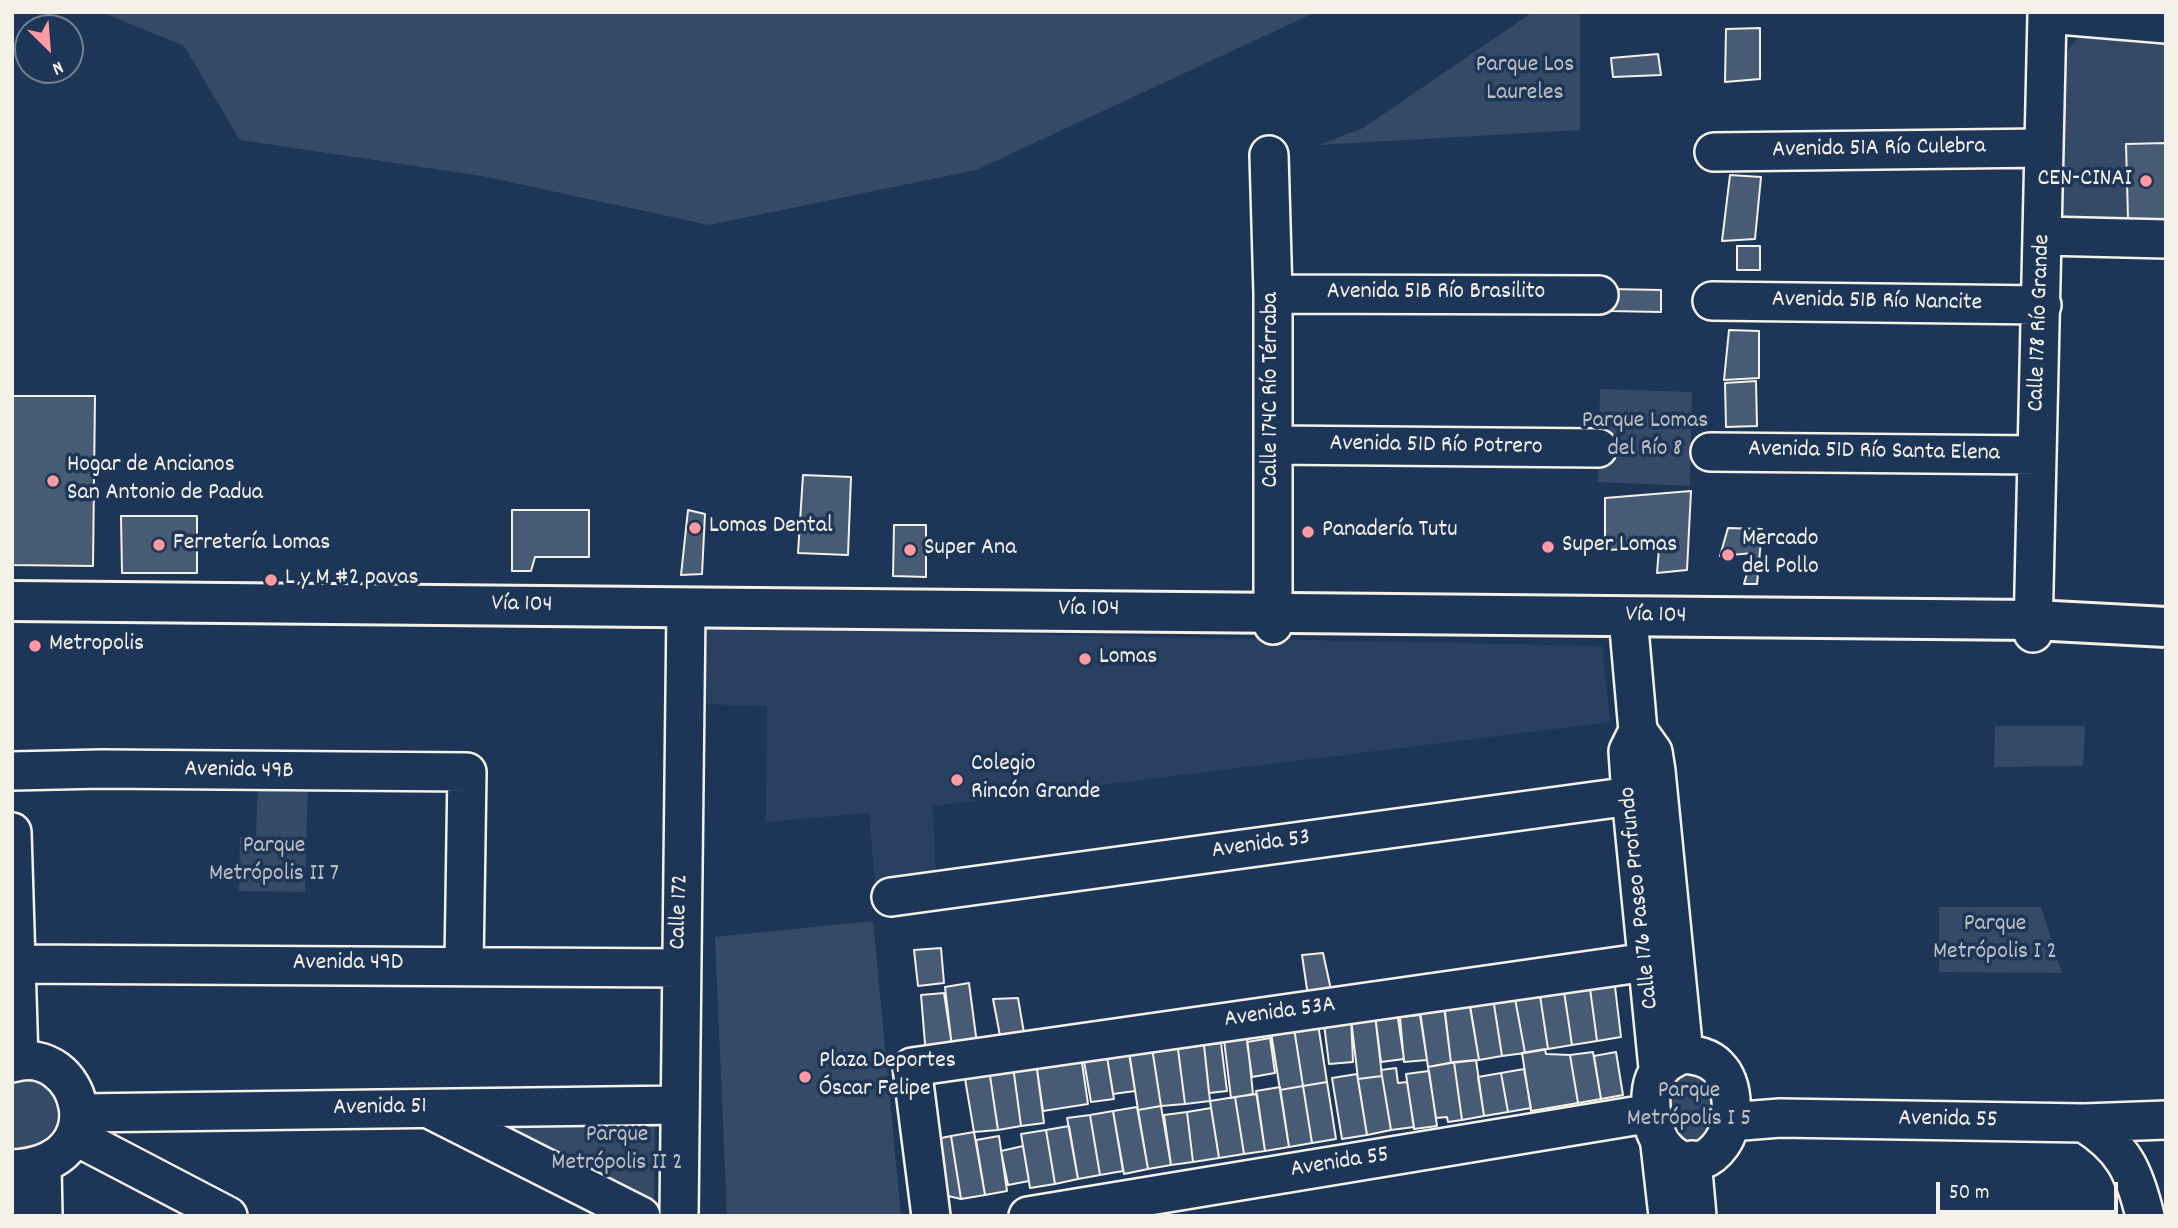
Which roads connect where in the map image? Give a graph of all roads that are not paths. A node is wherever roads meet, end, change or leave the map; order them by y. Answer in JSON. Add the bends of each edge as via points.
{"nodes":[{"id":1,"x":2047,"y":14,"type":"edge"},
{"id":2,"x":2166,"y":24,"type":"edge"},
{"id":3,"x":2044,"y":148,"type":"junction"},
{"id":4,"x":1714,"y":152,"type":"dead end"},
{"id":5,"x":1269,"y":155,"type":"dead end"},
{"id":6,"x":2044,"y":236,"type":"junction"},
{"id":7,"x":2166,"y":239,"type":"edge"},
{"id":8,"x":1273,"y":294,"type":"junction"},
{"id":9,"x":1599,"y":295,"type":"dead end"},
{"id":10,"x":1712,"y":301,"type":"dead end"},
{"id":11,"x":2042,"y":305,"type":"junction"},
{"id":12,"x":1274,"y":445,"type":"junction"},
{"id":13,"x":1598,"y":448,"type":"dead end"},
{"id":14,"x":1710,"y":452,"type":"dead end"},
{"id":15,"x":2037,"y":455,"type":"junction"},
{"id":16,"x":12,"y":601,"type":"edge"},
{"id":17,"x":12,"y":613,"type":"edge"},
{"id":18,"x":686,"y":614,"type":"junction"},
{"id":19,"x":1274,"y":619,"type":"junction"},
{"id":20,"x":1629,"y":623,"type":"junction"},
{"id":21,"x":2034,"y":627,"type":"junction"},
{"id":22,"x":2166,"y":627,"type":"edge"},
{"id":23,"x":2166,"y":632,"type":"edge"},
{"id":24,"x":1638,"y":731,"type":"junction"},
{"id":25,"x":12,"y":771,"type":"edge"},
{"id":26,"x":1631,"y":796,"type":"junction"},
{"id":27,"x":12,"y":832,"type":"edge"},
{"id":28,"x":891,"y":897,"type":"dead end"},
{"id":29,"x":1647,"y":962,"type":"junction"},
{"id":30,"x":17,"y":964,"type":"junction"},
{"id":31,"x":464,"y":965,"type":"junction"},
{"id":32,"x":680,"y":968,"type":"junction"},
{"id":33,"x":1671,"y":1061,"type":"junction"},
{"id":34,"x":16,"y":1062,"type":"edge"},
{"id":35,"x":680,"y":1105,"type":"junction"},
{"id":36,"x":427,"y":1108,"type":"junction"},
{"id":37,"x":2166,"y":1120,"type":"edge"},
{"id":38,"x":1730,"y":1122,"type":"junction"},
{"id":39,"x":2084,"y":1123,"type":"junction"},
{"id":40,"x":78,"y":1125,"type":"junction"},
{"id":41,"x":1668,"y":1139,"type":"junction"},
{"id":42,"x":22,"y":1172,"type":"edge"},
{"id":43,"x":16,"y":1216,"type":"edge"},
{"id":44,"x":43,"y":1216,"type":"edge"},
{"id":45,"x":228,"y":1216,"type":"edge"},
{"id":46,"x":641,"y":1216,"type":"edge"},
{"id":47,"x":679,"y":1216,"type":"edge"},
{"id":48,"x":931,"y":1216,"type":"edge"},
{"id":49,"x":1028,"y":1216,"type":"edge"},
{"id":50,"x":1668,"y":1216,"type":"edge"},
{"id":51,"x":1697,"y":1216,"type":"edge"},
{"id":52,"x":2145,"y":1216,"type":"edge"}],
"edges":[{"from":1,"to":2,"type":"street"},
{"from":1,"to":3,"type":"street","name":"Calle 178 Río Grande"},
{"from":3,"to":4,"type":"street","name":"Avenida 51A Río Culebra"},
{"from":3,"to":6,"type":"street","name":"Calle 178 Río Grande"},
{"from":5,"to":8,"type":"street","name":"Calle 174C Río Térraba"},
{"from":6,"to":7,"type":"street"},
{"from":6,"to":11,"type":"street","name":"Calle 178 Río Grande"},
{"from":8,"to":9,"type":"street","name":"Avenida 51B Río Brasilito"},
{"from":8,"to":12,"type":"street","name":"Calle 174C Río Térraba"},
{"from":10,"to":11,"type":"street","name":"Avenida 51B Río Nancite"},
{"from":11,"to":15,"type":"street","name":"Calle 178 Río Grande"},
{"from":12,"to":13,"type":"street","name":"Avenida 51D Río Potrero"},
{"from":12,"to":19,"type":"street","name":"Calle 174C Río Térraba"},
{"from":14,"to":15,"type":"street","name":"Avenida 51D Río Santa Elena"},
{"from":15,"to":21,"type":"street","name":"Calle 178 Río Grande"},
{"from":16,"to":18,"type":"main road","name":"Vía 104"},
{"from":17,"to":18,"type":"main road","name":"Vía 104"},
{"from":18,"to":19,"type":"main road","name":"Vía 104"},
{"from":18,"to":32,"type":"street","name":"Calle 172"},
{"from":19,"to":20,"type":"main road","name":"Vía 104"},
{"from":20,"to":21,"type":"main road","name":"Vía 104"},
{"from":20,"to":24,"type":"street","name":"Calle 176 Paseo Profundo"},
{"from":21,"to":22,"type":"main road","name":"Vía 104"},
{"from":21,"to":23,"type":"main road","name":"Vía 104","via":[[2144,635]]},
{"from":24,"to":26,"type":"street","name":"Calle 176 Paseo Profundo","via":[[1628,751]]},
{"from":24,"to":33,"type":"street","name":"Calle 176 Paseo Profundo","via":[[1653,752],[1656,771]]},
{"from":25,"to":31,"type":"street","name":"Avenida 49B","via":[[467,772]]},
{"from":26,"to":28,"type":"street","name":"Avenida 53"},
{"from":26,"to":29,"type":"street","name":"Calle 176 Paseo Profundo"},
{"from":27,"to":30,"type":"street"},
{"from":29,"to":33,"type":"street","name":"Calle 176 Paseo Profundo"},
{"from":29,"to":48,"type":"street","name":"Avenida 53A","via":[[912,1067]]},
{"from":30,"to":31,"type":"street","name":"Avenida 49D"},
{"from":30,"to":34,"type":"street"},
{"from":31,"to":32,"type":"street","name":"Avenida 49D"},
{"from":32,"to":35,"type":"street","name":"Calle 172"},
{"from":33,"to":38,"type":"street","via":[[1699,1055],[1718,1067],[1729,1087]]},
{"from":33,"to":41,"type":"street","via":[[1652,1082]]},
{"from":34,"to":40,"type":"street","via":[[37,1062],[54,1069],[72,1086]]},
{"from":35,"to":36,"type":"street","name":"Avenida 51"},
{"from":35,"to":47,"type":"street","name":"Calle 172"},
{"from":36,"to":40,"type":"street","name":"Avenida 51"},
{"from":36,"to":46,"type":"street"},
{"from":37,"to":39,"type":"street","name":"Avenida 55"},
{"from":38,"to":39,"type":"street","name":"Avenida 55","via":[[1780,1118]]},
{"from":38,"to":41,"type":"street","via":[[1715,1152]]},
{"from":39,"to":52,"type":"street","via":[[2111,1140],[2139,1191]]},
{"from":40,"to":42,"type":"street","via":[[61,1156]]},
{"from":40,"to":45,"type":"street"},
{"from":41,"to":49,"type":"street","name":"Avenida 55"},
{"from":41,"to":50,"type":"street"},
{"from":41,"to":51,"type":"street"},
{"from":42,"to":43,"type":"street"},
{"from":42,"to":44,"type":"street"}]}
